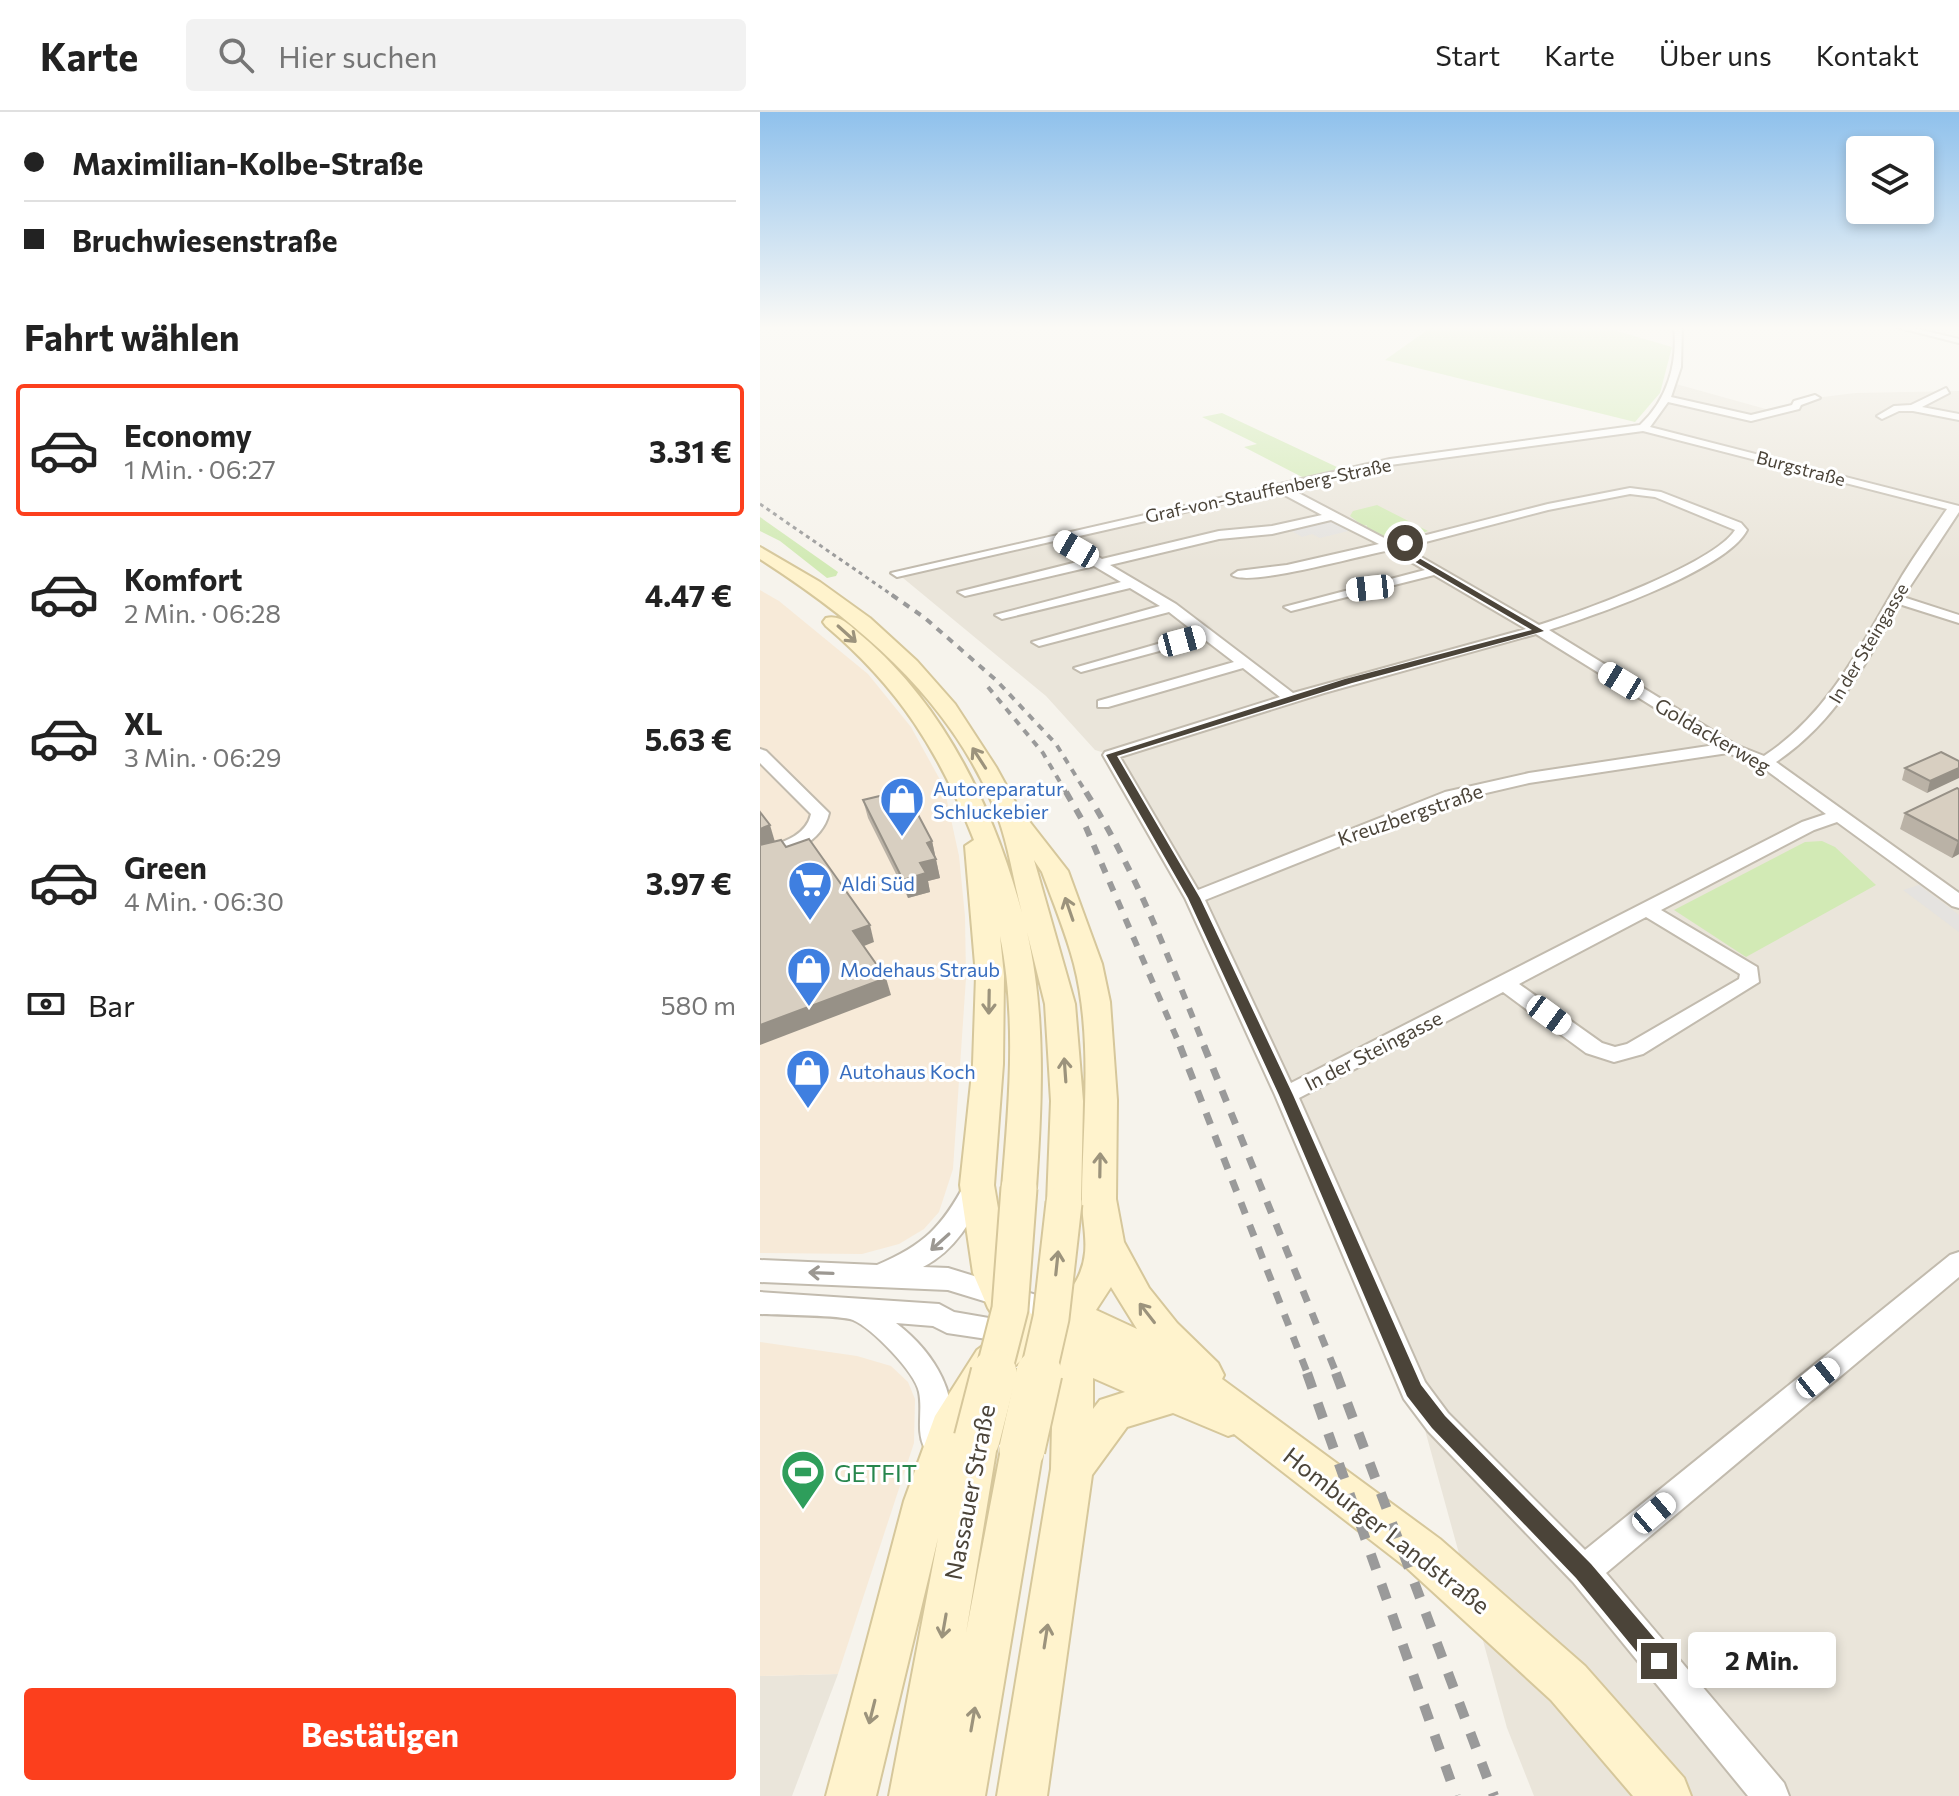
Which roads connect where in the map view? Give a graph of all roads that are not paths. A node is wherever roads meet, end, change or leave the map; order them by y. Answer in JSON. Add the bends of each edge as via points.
{"nodes":[{"id":1,"x":1659,"y":405,"type":"edge"},
{"id":2,"x":1693,"y":405,"type":"edge"},
{"id":3,"x":1797,"y":405,"type":"edge"},
{"id":4,"x":1920,"y":405,"type":"edge"},
{"id":5,"x":1913,"y":408,"type":"junction"},
{"id":6,"x":1882,"y":416,"type":"dead end"},
{"id":7,"x":1959,"y":417,"type":"edge"},
{"id":8,"x":1643,"y":428,"type":"junction"},
{"id":9,"x":1280,"y":488,"type":"junction"},
{"id":10,"x":1959,"y":493,"type":"edge"},
{"id":11,"x":1951,"y":507,"type":"edge"},
{"id":12,"x":1333,"y":516,"type":"junction"},
{"id":13,"x":1055,"y":537,"type":"junction"},
{"id":14,"x":1402,"y":546,"type":"junction"},
{"id":15,"x":760,"y":552,"type":"edge"},
{"id":16,"x":1099,"y":562,"type":"junction"},
{"id":17,"x":1436,"y":571,"type":"junction"},
{"id":18,"x":897,"y":573,"type":"dead end"},
{"id":19,"x":760,"y":574,"type":"edge"},
{"id":20,"x":1238,"y":575,"type":"dead end"},
{"id":21,"x":1134,"y":583,"type":"junction"},
{"id":22,"x":965,"y":592,"type":"dead end"},
{"id":23,"x":1895,"y":599,"type":"junction"},
{"id":24,"x":1171,"y":607,"type":"junction"},
{"id":25,"x":1291,"y":607,"type":"dead end"},
{"id":26,"x":1002,"y":615,"type":"dead end"},
{"id":27,"x":1959,"y":619,"type":"edge"},
{"id":28,"x":1540,"y":631,"type":"junction"},
{"id":29,"x":1207,"y":634,"type":"junction"},
{"id":30,"x":1039,"y":642,"type":"dead end"},
{"id":31,"x":1245,"y":663,"type":"junction"},
{"id":32,"x":1081,"y":668,"type":"dead end"},
{"id":33,"x":1291,"y":698,"type":"junction"},
{"id":34,"x":1103,"y":704,"type":"dead end"},
{"id":35,"x":1730,"y":748,"type":"junction"},
{"id":36,"x":760,"y":754,"type":"edge"},
{"id":37,"x":1765,"y":762,"type":"junction"},
{"id":38,"x":1007,"y":809,"type":"junction"},
{"id":39,"x":977,"y":813,"type":"junction"},
{"id":40,"x":1838,"y":816,"type":"junction"},
{"id":41,"x":760,"y":856,"type":"edge"},
{"id":42,"x":1194,"y":898,"type":"junction"},
{"id":43,"x":1959,"y":902,"type":"edge"},
{"id":44,"x":1646,"y":909,"type":"junction"},
{"id":45,"x":1503,"y":982,"type":"junction"},
{"id":46,"x":1286,"y":1095,"type":"junction"},
{"id":47,"x":977,"y":1185,"type":"junction"},
{"id":48,"x":1106,"y":1242,"type":"junction"},
{"id":49,"x":1959,"y":1262,"type":"edge"},
{"id":50,"x":760,"y":1271,"type":"edge"},
{"id":51,"x":882,"y":1275,"type":"junction"},
{"id":52,"x":1001,"y":1297,"type":"junction"},
{"id":53,"x":760,"y":1303,"type":"edge"},
{"id":54,"x":857,"y":1308,"type":"junction"},
{"id":55,"x":1067,"y":1315,"type":"junction"},
{"id":56,"x":1026,"y":1334,"type":"junction"},
{"id":57,"x":1078,"y":1353,"type":"junction"},
{"id":58,"x":1172,"y":1396,"type":"junction"},
{"id":59,"x":1259,"y":1429,"type":"junction"},
{"id":60,"x":1072,"y":1469,"type":"junction"},
{"id":61,"x":925,"y":1501,"type":"junction"},
{"id":62,"x":1584,"y":1571,"type":"junction"},
{"id":63,"x":851,"y":1796,"type":"edge"},
{"id":64,"x":914,"y":1796,"type":"edge"},
{"id":65,"x":960,"y":1796,"type":"edge"},
{"id":66,"x":1022,"y":1796,"type":"edge"},
{"id":67,"x":1666,"y":1796,"type":"edge"},
{"id":68,"x":1771,"y":1796,"type":"edge"}],
"edges":[{"from":1,"to":8,"type":"street"},
{"from":2,"to":3,"type":"street","via":[[1751,418]]},
{"from":4,"to":5,"type":"street"},
{"from":5,"to":6,"type":"street"},
{"from":5,"to":7,"type":"street"},
{"from":8,"to":9,"type":"street","name":"Graf-von-Stauffenberg-Straße","via":[[1390,462]]},
{"from":8,"to":11,"type":"street","name":"Burgstraße"},
{"from":9,"to":12,"type":"street","name":"Goldackerweg"},
{"from":9,"to":13,"type":"street","name":"Graf-von-Stauffenberg-Straße"},
{"from":10,"to":11,"type":"street"},
{"from":11,"to":23,"type":"street","name":"In der Steingasse"},
{"from":12,"to":14,"type":"street","name":"Goldackerweg","via":[[1384,543]]},
{"from":12,"to":16,"type":"street"},
{"from":13,"to":16,"type":"street"},
{"from":13,"to":18,"type":"street","name":"Graf-von-Stauffenberg-Straße"},
{"from":14,"to":17,"type":"street","name":"Goldackerweg","via":[[1403,552]]},
{"from":14,"to":20,"type":"street"},
{"from":14,"to":28,"type":"street","via":[[1532,510],[1630,491],[1657,494],[1741,530],[1672,577]]},
{"from":38,"to":15,"type":"main road","one_way":true,"via":[[947,709],[910,665],[851,613]]},
{"from":16,"to":21,"type":"street"},
{"from":16,"to":22,"type":"street"},
{"from":17,"to":25,"type":"street"},
{"from":17,"to":28,"type":"street","name":"Goldackerweg"},
{"from":19,"to":39,"type":"main road","one_way":true,"via":[[842,629],[887,672],[931,730]]},
{"from":21,"to":24,"type":"street"},
{"from":21,"to":26,"type":"street"},
{"from":23,"to":27,"type":"street"},
{"from":23,"to":37,"type":"street","name":"In der Steingasse","via":[[1813,728]]},
{"from":24,"to":29,"type":"street"},
{"from":24,"to":30,"type":"street"},
{"from":28,"to":33,"type":"street"},
{"from":28,"to":35,"type":"street","name":"Goldackerweg"},
{"from":29,"to":31,"type":"street"},
{"from":29,"to":32,"type":"street"},
{"from":31,"to":33,"type":"street"},
{"from":31,"to":34,"type":"street"},
{"from":33,"to":42,"type":"street","via":[[1111,755]]},
{"from":35,"to":37,"type":"street","name":"Goldackerweg"},
{"from":35,"to":42,"type":"street","name":"Kreuzbergstraße","via":[[1529,778],[1451,796]]},
{"from":36,"to":41,"type":"street","via":[[820,813],[820,821],[812,832]]},
{"from":37,"to":40,"type":"street","name":"Goldackerweg"},
{"from":48,"to":38,"type":"main road","one_way":true,"via":[[1099,1199],[1096,1016],[1088,964],[1055,871]]},
{"from":65,"to":38,"type":"main road","name":"Nassauer Straße","one_way":true,"bridge":true,"via":[[1051,1318],[1064,1203],[1067,1101],[1060,1004]]},
{"from":39,"to":47,"type":"main road","one_way":true,"via":[[990,976]]},
{"from":39,"to":64,"type":"main road","name":"Nassauer Straße","one_way":true,"bridge":true,"via":[[1002,883],[1021,971],[1027,1079],[1010,1309],[977,1439]]},
{"from":40,"to":43,"type":"street","name":"Goldackerweg"},
{"from":40,"to":44,"type":"street","name":"In der Steingasse","via":[[1808,826]]},
{"from":42,"to":46,"type":"street"},
{"from":44,"to":45,"type":"street","name":"In der Steingasse"},
{"from":44,"to":45,"type":"street","via":[[1750,971],[1749,982],[1635,1049],[1614,1055],[1594,1048]]},
{"from":45,"to":46,"type":"street","name":"In der Steingasse"},
{"from":46,"to":62,"type":"street","via":[[1414,1390],[1438,1422]]},
{"from":47,"to":51,"type":"street","one_way":true,"via":[[955,1228],[920,1259]]},
{"from":47,"to":52,"type":"main road","via":[[991,1273]]},
{"from":48,"to":55,"type":"main road","via":[[1091,1291]]},
{"from":59,"to":48,"type":"main road","one_way":true,"via":[[1163,1334],[1136,1299]]},
{"from":49,"to":62,"type":"street"},
{"from":51,"to":50,"type":"street","one_way":true},
{"from":51,"to":52,"type":"street","via":[[948,1279]]},
{"from":52,"to":55,"type":"street"},
{"from":52,"to":56,"type":"main road"},
{"from":53,"to":54,"type":"street"},
{"from":54,"to":56,"type":"street","via":[[939,1315],[947,1322]]},
{"from":54,"to":61,"type":"street","via":[[914,1356],[931,1379],[938,1413]]},
{"from":55,"to":56,"type":"main road"},
{"from":55,"to":57,"type":"main road"},
{"from":55,"to":59,"type":"main road","name":"Homburger Landstraße","via":[[1100,1327],[1200,1385]]},
{"from":56,"to":57,"type":"main road"},
{"from":56,"to":61,"type":"main road","via":[[991,1362],[955,1416]]},
{"from":57,"to":58,"type":"main road"},
{"from":57,"to":60,"type":"main road"},
{"from":58,"to":59,"type":"main road"},
{"from":58,"to":60,"type":"main road","via":[[1114,1413]]},
{"from":59,"to":67,"type":"main road","name":"Homburger Landstraße","via":[[1424,1554],[1493,1614],[1568,1683]]},
{"from":66,"to":60,"type":"main road","one_way":true},
{"from":61,"to":63,"type":"main road","one_way":true},
{"from":62,"to":68,"type":"street"}]}
